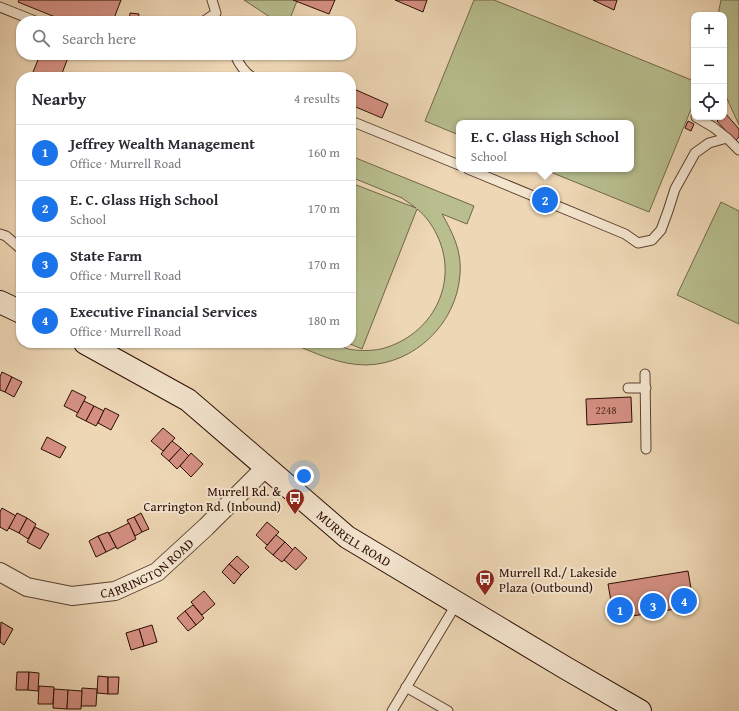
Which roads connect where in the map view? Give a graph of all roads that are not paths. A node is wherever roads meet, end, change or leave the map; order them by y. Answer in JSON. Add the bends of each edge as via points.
{"nodes":[{"id":1,"x":212,"y":0,"type":"edge"},
{"id":2,"x":0,"y":6,"type":"edge"},
{"id":3,"x":23,"y":16,"type":"edge"},
{"id":4,"x":218,"y":16,"type":"edge"},
{"id":5,"x":238,"y":60,"type":"edge"},
{"id":6,"x":246,"y":72,"type":"edge"},
{"id":7,"x":701,"y":120,"type":"edge"},
{"id":8,"x":356,"y":123,"type":"edge"},
{"id":9,"x":727,"y":138,"type":"junction"},
{"id":10,"x":739,"y":150,"type":"edge"},
{"id":11,"x":456,"y":164,"type":"edge"},
{"id":12,"x":475,"y":172,"type":"edge"},
{"id":13,"x":0,"y":234,"type":"edge"},
{"id":14,"x":16,"y":245,"type":"edge"},
{"id":15,"x":0,"y":302,"type":"edge"},
{"id":16,"x":16,"y":310,"type":"edge"},
{"id":17,"x":94,"y":348,"type":"edge"},
{"id":18,"x":645,"y":374,"type":"dead end"},
{"id":19,"x":628,"y":388,"type":"dead end"},
{"id":20,"x":646,"y":388,"type":"junction"},
{"id":21,"x":646,"y":449,"type":"dead end"},
{"id":22,"x":266,"y":467,"type":"junction"},
{"id":23,"x":0,"y":572,"type":"edge"},
{"id":24,"x":457,"y":603,"type":"junction"},
{"id":25,"x":406,"y":687,"type":"junction"},
{"id":26,"x":392,"y":711,"type":"edge"},
{"id":27,"x":448,"y":711,"type":"edge"},
{"id":28,"x":640,"y":711,"type":"edge"}],
"edges":[{"from":1,"to":4,"type":"lane"},
{"from":2,"to":3,"type":"lane"},
{"from":5,"to":6,"type":"lane"},
{"from":7,"to":9,"type":"lane"},
{"from":8,"to":11,"type":"lane"},
{"from":9,"to":10,"type":"lane"},
{"from":9,"to":12,"type":"lane","via":[[709,143],[695,153],[675,189],[661,230],[652,240],[638,242],[625,234]]},
{"from":13,"to":14,"type":"lane"},
{"from":15,"to":16,"type":"street"},
{"from":17,"to":22,"type":"street","name":"MURRELL ROAD","via":[[188,400]]},
{"from":18,"to":20,"type":"lane"},
{"from":19,"to":20,"type":"lane"},
{"from":20,"to":21,"type":"lane"},
{"from":22,"to":23,"type":"street","name":"CARRINGTON ROAD","via":[[157,572],[115,591],[72,596],[26,587]]},
{"from":22,"to":24,"type":"street","name":"MURRELL ROAD","via":[[347,537]]},
{"from":24,"to":25,"type":"lane"},
{"from":24,"to":28,"type":"street","name":"MURRELL ROAD"},
{"from":25,"to":26,"type":"lane"},
{"from":25,"to":27,"type":"lane"}]}
